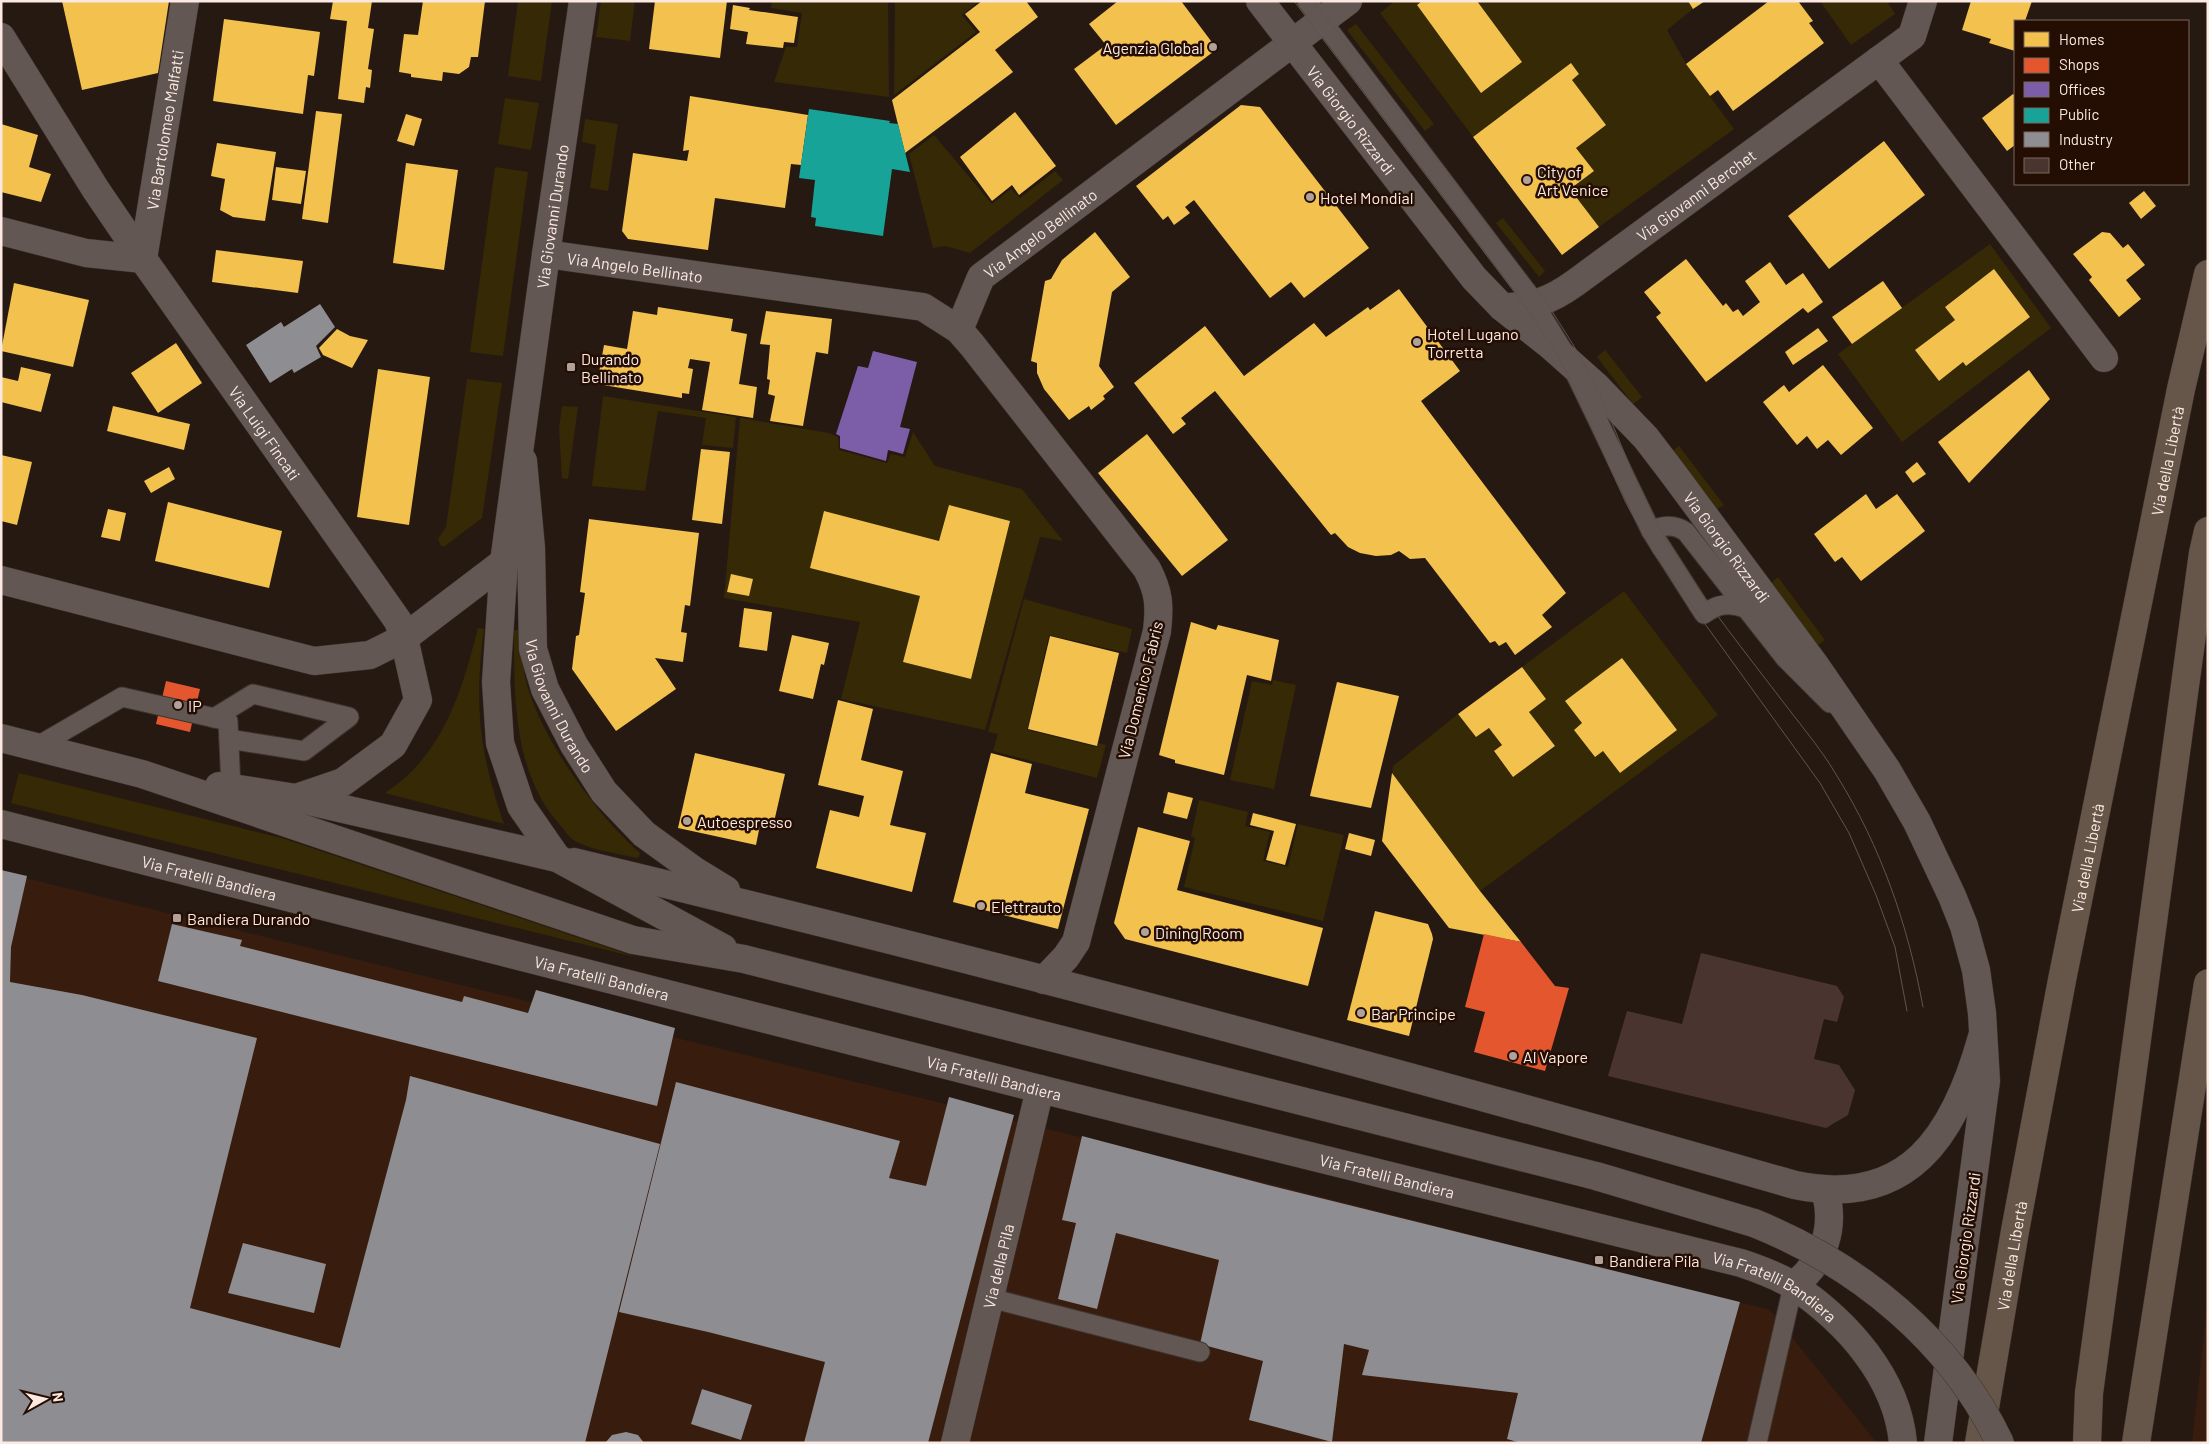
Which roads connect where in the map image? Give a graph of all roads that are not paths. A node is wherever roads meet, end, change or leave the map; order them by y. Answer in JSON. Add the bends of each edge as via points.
{"nodes":[{"id":1,"x":186,"y":1,"type":"edge"},
{"id":2,"x":583,"y":1,"type":"edge"},
{"id":3,"x":1260,"y":1,"type":"edge"},
{"id":4,"x":1348,"y":1,"type":"edge"},
{"id":5,"x":1923,"y":1,"type":"edge"},
{"id":6,"x":1314,"y":11,"type":"edge"},
{"id":7,"x":1,"y":37,"type":"edge"},
{"id":8,"x":1291,"y":43,"type":"junction"},
{"id":9,"x":1879,"y":60,"type":"junction"},
{"id":10,"x":1,"y":231,"type":"edge"},
{"id":11,"x":546,"y":254,"type":"junction"},
{"id":12,"x":143,"y":259,"type":"junction"},
{"id":13,"x":2208,"y":274,"type":"edge"},
{"id":14,"x":1535,"y":304,"type":"junction"},
{"id":15,"x":1502,"y":307,"type":"junction"},
{"id":16,"x":958,"y":330,"type":"junction"},
{"id":17,"x":2104,"y":358,"type":"dead end"},
{"id":18,"x":1570,"y":364,"type":"junction"},
{"id":19,"x":521,"y":432,"type":"junction"},
{"id":20,"x":1651,"y":531,"type":"junction"},
{"id":21,"x":2208,"y":531,"type":"edge"},
{"id":22,"x":504,"y":562,"type":"junction"},
{"id":23,"x":1,"y":580,"type":"edge"},
{"id":24,"x":1744,"y":608,"type":"junction"},
{"id":25,"x":404,"y":638,"type":"junction"},
{"id":26,"x":214,"y":718,"type":"junction"},
{"id":27,"x":1,"y":738,"type":"edge"},
{"id":28,"x":229,"y":739,"type":"junction"},
{"id":29,"x":1869,"y":743,"type":"junction"},
{"id":30,"x":36,"y":747,"type":"junction"},
{"id":31,"x":142,"y":774,"type":"junction"},
{"id":32,"x":231,"y":788,"type":"junction"},
{"id":33,"x":296,"y":798,"type":"junction"},
{"id":34,"x":1,"y":824,"type":"edge"},
{"id":35,"x":557,"y":858,"type":"junction"},
{"id":36,"x":746,"y":903,"type":"junction"},
{"id":37,"x":744,"y":960,"type":"junction"},
{"id":38,"x":1044,"y":980,"type":"junction"},
{"id":39,"x":2208,"y":983,"type":"edge"},
{"id":40,"x":1984,"y":1033,"type":"junction"},
{"id":41,"x":1040,"y":1089,"type":"junction"},
{"id":42,"x":1825,"y":1190,"type":"junction"},
{"id":43,"x":1793,"y":1286,"type":"junction"},
{"id":44,"x":990,"y":1298,"type":"junction"},
{"id":45,"x":1200,"y":1352,"type":"dead end"},
{"id":46,"x":955,"y":1443,"type":"edge"},
{"id":47,"x":1757,"y":1443,"type":"edge"},
{"id":48,"x":1903,"y":1443,"type":"edge"},
{"id":49,"x":1938,"y":1443,"type":"edge"},
{"id":50,"x":1979,"y":1443,"type":"edge"},
{"id":51,"x":2000,"y":1443,"type":"edge"},
{"id":52,"x":2087,"y":1443,"type":"edge"},
{"id":53,"x":2136,"y":1443,"type":"edge"}],
"edges":[{"from":1,"to":12,"type":"street","name":"Via Bartolomeo Malfatti"},
{"from":2,"to":11,"type":"street","name":"Via Giovanni Durando"},
{"from":3,"to":8,"type":"street","name":"Via Giorgio Rizzardi"},
{"from":4,"to":6,"type":"street","name":"Via Angelo Bellinato"},
{"from":5,"to":9,"type":"street","name":"Via Giovanni Berchet","via":[[1912,36]]},
{"from":6,"to":8,"type":"street","name":"Via Angelo Bellinato"},
{"from":6,"to":14,"type":"lane","name":"Via Giorgio Rizzardi"},
{"from":7,"to":12,"type":"street","name":"Via Luigi Fincati"},
{"from":8,"to":15,"type":"street","name":"Via Giorgio Rizzardi","via":[[1474,278]]},
{"from":8,"to":16,"type":"street","name":"Via Angelo Bellinato","via":[[981,277]]},
{"from":9,"to":14,"type":"street","name":"Via Giovanni Berchet","via":[[1568,288]]},
{"from":9,"to":17,"type":"street"},
{"from":10,"to":12,"type":"street","via":[[86,253]]},
{"from":11,"to":16,"type":"street","name":"Via Angelo Bellinato","via":[[923,307]]},
{"from":11,"to":19,"type":"street","name":"Via Giovanni Durando"},
{"from":12,"to":25,"type":"street","name":"Via Luigi Fincati","via":[[389,607]]},
{"from":13,"to":50,"type":"highway","name":"Via della Libertà","via":[[2179,398],[2062,980]]},
{"from":14,"to":15,"type":"street","name":"Via Giovanni Berchet"},
{"from":14,"to":18,"type":"lane","name":"Via Giorgio Rizzardi"},
{"from":15,"to":18,"type":"street","name":"Via Giorgio Rizzardi"},
{"from":16,"to":38,"type":"street","name":"Via Domenico Fabris","via":[[1147,569],[1156,586],[1160,607],[1076,942]]},
{"from":18,"to":20,"type":"lane","name":"Via Giorgio Rizzardi"},
{"from":18,"to":29,"type":"street","name":"Via Giorgio Rizzardi","via":[[1646,438]]},
{"from":19,"to":22,"type":"street","name":"Via Giovanni Durando"},
{"from":19,"to":36,"type":"street","name":"Via Giovanni Durando","via":[[531,548],[532,649],[545,689],[574,745],[604,792],[644,834]]},
{"from":20,"to":24,"type":"lane","name":"Via Giorgio Rizzardi","via":[[1664,526],[1684,530]]},
{"from":20,"to":24,"type":"lane","name":"Via Giorgio Rizzardi","via":[[1704,614],[1721,605]]},
{"from":21,"to":52,"type":"highway","via":[[2089,1393]]},
{"from":22,"to":25,"type":"street"},
{"from":22,"to":35,"type":"street","name":"Via Giovanni Durando","via":[[496,682],[500,743],[521,806]]},
{"from":23,"to":25,"type":"street","via":[[314,661],[370,655]]},
{"from":24,"to":29,"type":"lane","name":"Via Giorgio Rizzardi","via":[[1785,658]]},
{"from":25,"to":33,"type":"street","name":"Via Luigi Fincati","via":[[418,700],[393,745],[343,782]]},
{"from":26,"to":28,"type":"lane","via":[[228,721]]},
{"from":26,"to":28,"type":"lane","via":[[253,694],[349,717],[304,751]]},
{"from":26,"to":30,"type":"lane","via":[[122,697]]},
{"from":27,"to":30,"type":"street"},
{"from":28,"to":32,"type":"lane"},
{"from":29,"to":40,"type":"street","name":"Via Giorgio Rizzardi","via":[[1901,791],[1958,911],[1976,970]]},
{"from":30,"to":31,"type":"street"},
{"from":31,"to":32,"type":"street"},
{"from":31,"to":37,"type":"street","via":[[633,940]]},
{"from":32,"to":33,"type":"street"},
{"from":33,"to":35,"type":"street"},
{"from":34,"to":41,"type":"street","name":"Via Fratelli Bandiera"},
{"from":35,"to":36,"type":"street"},
{"from":35,"to":37,"type":"street"},
{"from":36,"to":38,"type":"street"},
{"from":37,"to":51,"type":"street","bridge":true,"via":[[1596,1176],[1754,1223],[1837,1263],[1904,1316],[1953,1367]]},
{"from":38,"to":42,"type":"street","via":[[1539,1112],[1795,1185]]},
{"from":39,"to":53,"type":"highway","bridge":true},
{"from":40,"to":42,"type":"street","name":"Via Giorgio Rizzardi","via":[[1962,1097],[1927,1152],[1889,1179],[1853,1188]]},
{"from":40,"to":49,"type":"street","name":"Via Giorgio Rizzardi","via":[[1984,1103]]},
{"from":41,"to":43,"type":"street","name":"Via Fratelli Bandiera","via":[[1741,1262]]},
{"from":41,"to":44,"type":"street","name":"Via della Pila"},
{"from":42,"to":43,"type":"street","via":[[1830,1215],[1825,1242],[1804,1278]]},
{"from":43,"to":47,"type":"lane"},
{"from":43,"to":48,"type":"street","name":"Via Fratelli Bandiera","via":[[1827,1312],[1875,1366],[1893,1399]]},
{"from":44,"to":45,"type":"lane"},
{"from":44,"to":46,"type":"street","name":"Via della Pila"}]}
